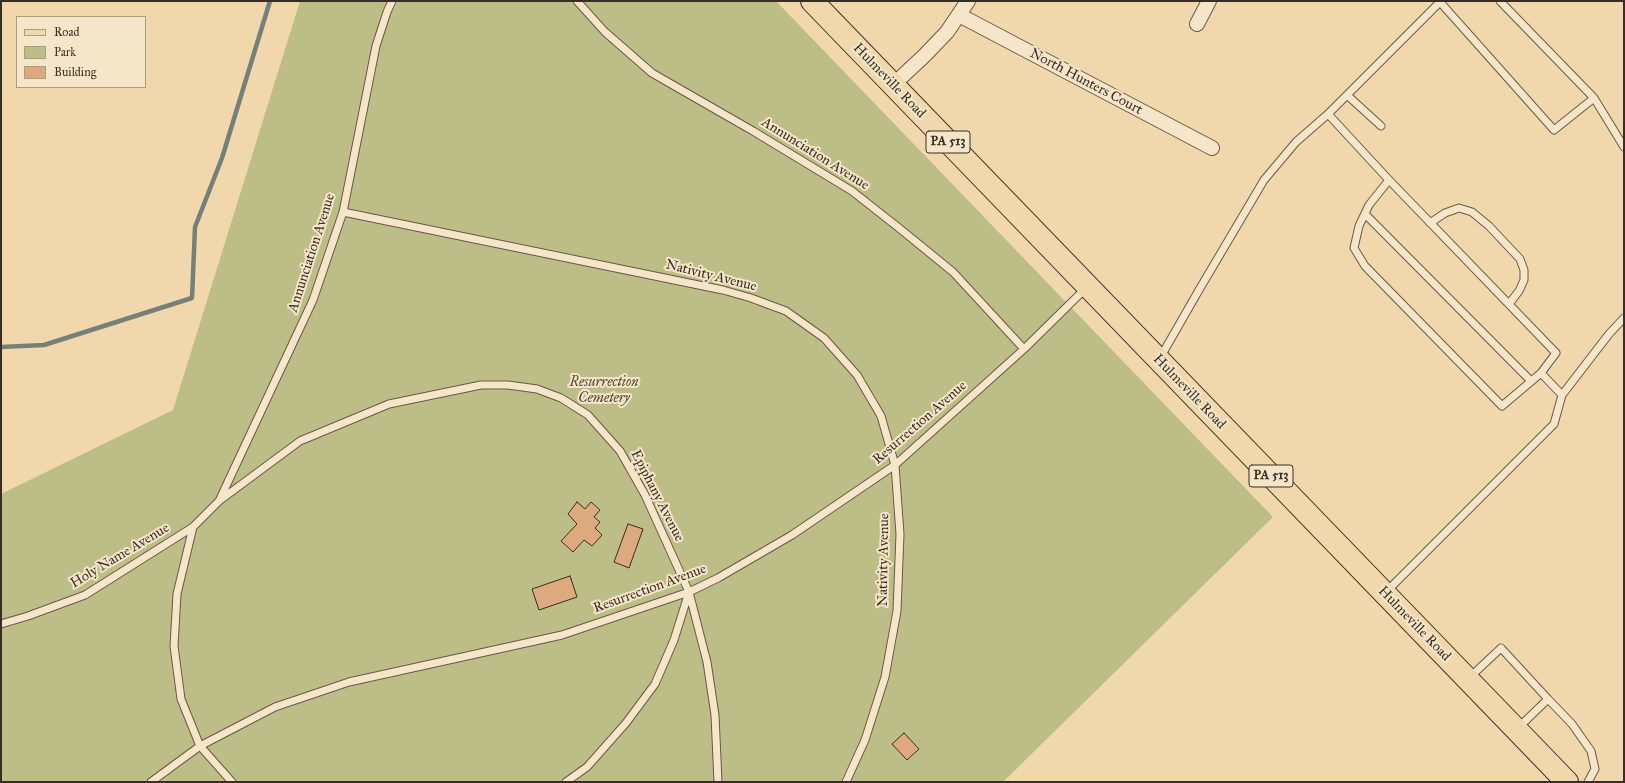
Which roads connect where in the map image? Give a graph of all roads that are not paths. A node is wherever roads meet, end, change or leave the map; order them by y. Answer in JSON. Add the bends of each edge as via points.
{"nodes":[{"id":1,"x":392,"y":1,"type":"edge"},
{"id":2,"x":577,"y":1,"type":"edge"},
{"id":3,"x":812,"y":1,"type":"edge"},
{"id":4,"x":1209,"y":1,"type":"edge"},
{"id":5,"x":1441,"y":1,"type":"edge"},
{"id":6,"x":1500,"y":1,"type":"edge"},
{"id":7,"x":962,"y":6,"type":"edge"},
{"id":8,"x":1197,"y":24,"type":"dead end"},
{"id":9,"x":893,"y":85,"type":"junction"},
{"id":10,"x":1347,"y":95,"type":"junction"},
{"id":11,"x":1594,"y":98,"type":"junction"},
{"id":12,"x":1328,"y":114,"type":"junction"},
{"id":13,"x":1381,"y":126,"type":"dead end"},
{"id":14,"x":1624,"y":147,"type":"edge"},
{"id":15,"x":1212,"y":148,"type":"dead end"},
{"id":16,"x":1389,"y":180,"type":"junction"},
{"id":17,"x":343,"y":212,"type":"junction"},
{"id":18,"x":1365,"y":214,"type":"junction"},
{"id":19,"x":1430,"y":223,"type":"junction"},
{"id":20,"x":1088,"y":286,"type":"junction"},
{"id":21,"x":1508,"y":304,"type":"junction"},
{"id":22,"x":1624,"y":318,"type":"edge"},
{"id":23,"x":1024,"y":349,"type":"junction"},
{"id":24,"x":1159,"y":360,"type":"junction"},
{"id":25,"x":1541,"y":373,"type":"junction"},
{"id":26,"x":1531,"y":381,"type":"junction"},
{"id":27,"x":1562,"y":395,"type":"junction"},
{"id":28,"x":895,"y":465,"type":"junction"},
{"id":29,"x":219,"y":501,"type":"junction"},
{"id":30,"x":194,"y":528,"type":"junction"},
{"id":31,"x":689,"y":592,"type":"junction"},
{"id":32,"x":1384,"y":593,"type":"junction"},
{"id":33,"x":1,"y":624,"type":"edge"},
{"id":34,"x":1467,"y":679,"type":"junction"},
{"id":35,"x":1548,"y":699,"type":"junction"},
{"id":36,"x":1516,"y":729,"type":"junction"},
{"id":37,"x":200,"y":746,"type":"junction"},
{"id":38,"x":151,"y":782,"type":"edge"},
{"id":39,"x":232,"y":782,"type":"edge"},
{"id":40,"x":566,"y":782,"type":"edge"},
{"id":41,"x":718,"y":782,"type":"edge"},
{"id":42,"x":846,"y":782,"type":"edge"},
{"id":43,"x":1567,"y":782,"type":"edge"},
{"id":44,"x":1588,"y":782,"type":"edge"}],
"edges":[{"from":1,"to":17,"type":"lane","name":"Annunciation Avenue","via":[[376,46]]},
{"from":2,"to":23,"type":"lane","name":"Annunciation Avenue","via":[[604,32],[652,73],[852,191],[953,272]]},
{"from":3,"to":9,"type":"main road","name":"Hulmeville Road","number":"PA 513"},
{"from":4,"to":8,"type":"street"},
{"from":5,"to":10,"type":"lane"},
{"from":5,"to":11,"type":"lane","via":[[1554,130]]},
{"from":6,"to":11,"type":"lane"},
{"from":7,"to":9,"type":"street","via":[[947,32]]},
{"from":7,"to":15,"type":"street","name":"North Hunters Court"},
{"from":9,"to":20,"type":"main road","name":"Hulmeville Road","number":"PA 513"},
{"from":10,"to":12,"type":"lane"},
{"from":10,"to":13,"type":"lane"},
{"from":11,"to":14,"type":"lane"},
{"from":12,"to":16,"type":"lane"},
{"from":12,"to":24,"type":"lane","via":[[1296,142],[1264,180]]},
{"from":16,"to":18,"type":"lane"},
{"from":16,"to":19,"type":"lane"},
{"from":17,"to":28,"type":"lane","name":"Nativity Avenue","via":[[723,290],[786,311],[824,338],[857,375],[881,416]]},
{"from":17,"to":29,"type":"lane","name":"Annunciation Avenue","via":[[313,300]]},
{"from":18,"to":26,"type":"lane"},
{"from":18,"to":26,"type":"lane","via":[[1359,226],[1354,248],[1365,266],[1502,406]]},
{"from":19,"to":21,"type":"lane"},
{"from":19,"to":21,"type":"lane","via":[[1459,208],[1472,212],[1489,226],[1520,259],[1524,270],[1524,280],[1519,291]]},
{"from":20,"to":23,"type":"lane","name":"Resurrection Avenue"},
{"from":20,"to":24,"type":"main road","name":"Hulmeville Road","number":"PA 513"},
{"from":21,"to":25,"type":"lane","via":[[1556,353]]},
{"from":22,"to":27,"type":"lane"},
{"from":23,"to":28,"type":"lane","name":"Resurrection Avenue"},
{"from":24,"to":32,"type":"main road","name":"Hulmeville Road","number":"PA 513"},
{"from":25,"to":26,"type":"lane"},
{"from":25,"to":27,"type":"lane"},
{"from":27,"to":32,"type":"lane","via":[[1554,424]]},
{"from":28,"to":31,"type":"lane","name":"Resurrection Avenue","via":[[792,535]]},
{"from":28,"to":42,"type":"lane","name":"Nativity Avenue","via":[[900,534],[897,611],[885,677],[865,740]]},
{"from":29,"to":30,"type":"lane","name":"Holy Name Avenue"},
{"from":29,"to":31,"type":"lane","name":"Epiphany Avenue","via":[[300,441],[389,404],[481,385],[537,389],[561,398],[588,415],[620,451],[645,495]]},
{"from":30,"to":33,"type":"lane","name":"Holy Name Avenue","via":[[85,595]]},
{"from":30,"to":37,"type":"lane","via":[[178,594],[174,646],[181,699]]},
{"from":31,"to":37,"type":"lane","name":"Resurrection Avenue","via":[[562,635],[349,682],[275,707]]},
{"from":31,"to":40,"type":"lane","via":[[674,640],[655,684],[626,723],[587,767]]},
{"from":31,"to":41,"type":"lane","name":"Epiphany Avenue","via":[[707,662],[715,715]]},
{"from":32,"to":34,"type":"main road","name":"Hulmeville Road","number":"PA 513"},
{"from":34,"to":35,"type":"lane","via":[[1501,648]]},
{"from":34,"to":36,"type":"main road","name":"Hulmeville Road","number":"PA 513"},
{"from":35,"to":36,"type":"lane"},
{"from":35,"to":44,"type":"lane","via":[[1572,724],[1591,751],[1595,769]]},
{"from":36,"to":43,"type":"main road","name":"Hulmeville Road","number":"PA 513"},
{"from":37,"to":38,"type":"lane","name":"Resurrection Avenue"},
{"from":37,"to":39,"type":"lane"}]}
